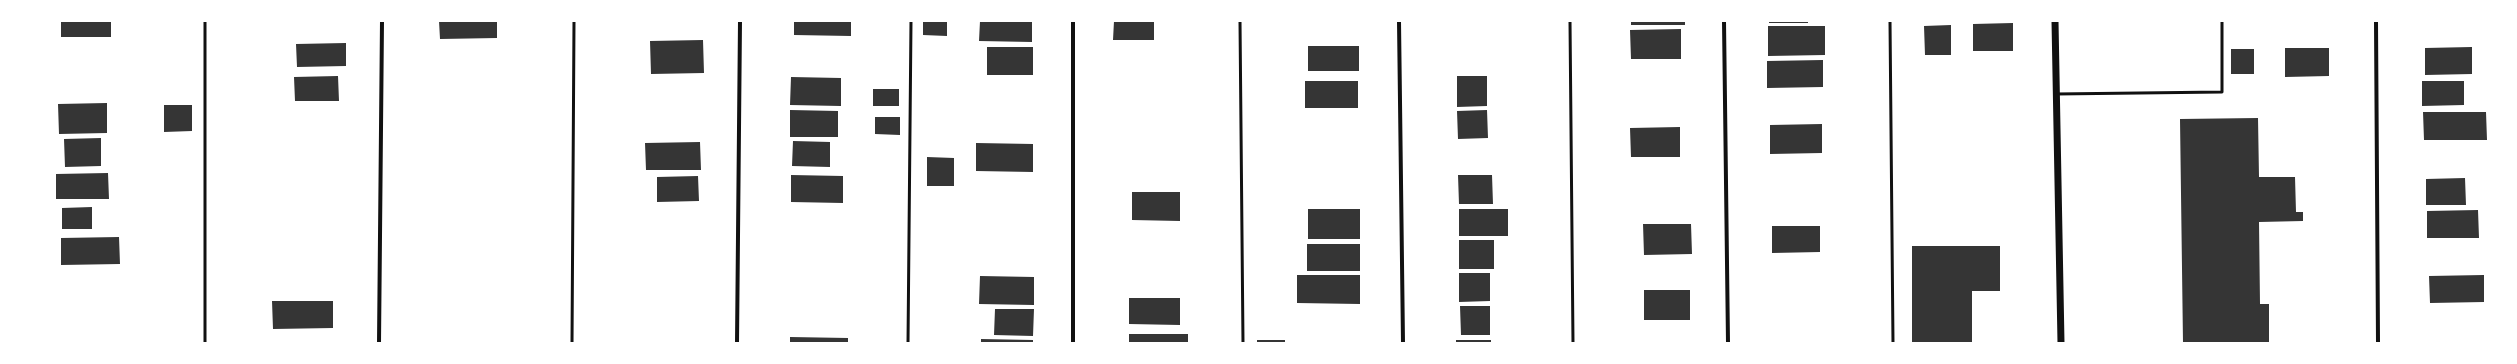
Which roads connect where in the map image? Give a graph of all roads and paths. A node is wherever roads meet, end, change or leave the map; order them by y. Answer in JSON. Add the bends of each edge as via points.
{"nodes":[{"id":1,"x":205,"y":21,"type":"edge"},
{"id":2,"x":382,"y":21,"type":"edge"},
{"id":3,"x":574,"y":21,"type":"edge"},
{"id":4,"x":740,"y":21,"type":"edge"},
{"id":5,"x":911,"y":21,"type":"edge"},
{"id":6,"x":1073,"y":21,"type":"edge"},
{"id":7,"x":1240,"y":21,"type":"edge"},
{"id":8,"x":1399,"y":21,"type":"edge"},
{"id":9,"x":1570,"y":21,"type":"edge"},
{"id":10,"x":1724,"y":21,"type":"edge"},
{"id":11,"x":1890,"y":21,"type":"edge"},
{"id":12,"x":2055,"y":21,"type":"edge"},
{"id":13,"x":2222,"y":21,"type":"edge"},
{"id":14,"x":2376,"y":21,"type":"edge"},
{"id":15,"x":2056,"y":94,"type":"junction"},
{"id":16,"x":205,"y":343,"type":"edge"},
{"id":17,"x":379,"y":343,"type":"edge"},
{"id":18,"x":572,"y":343,"type":"edge"},
{"id":19,"x":737,"y":343,"type":"edge"},
{"id":20,"x":908,"y":343,"type":"edge"},
{"id":21,"x":1073,"y":343,"type":"edge"},
{"id":22,"x":1243,"y":343,"type":"edge"},
{"id":23,"x":1404,"y":343,"type":"edge"},
{"id":24,"x":1574,"y":343,"type":"edge"},
{"id":25,"x":1728,"y":343,"type":"edge"},
{"id":26,"x":1893,"y":343,"type":"edge"},
{"id":27,"x":2061,"y":343,"type":"edge"},
{"id":28,"x":2378,"y":343,"type":"edge"}],
"edges":[{"from":1,"to":16,"type":"lane"},
{"from":2,"to":17,"type":"street"},
{"from":3,"to":18,"type":"lane"},
{"from":4,"to":19,"type":"street"},
{"from":5,"to":20,"type":"lane"},
{"from":6,"to":21,"type":"street"},
{"from":7,"to":22,"type":"lane"},
{"from":8,"to":23,"type":"street"},
{"from":9,"to":24,"type":"lane"},
{"from":10,"to":25,"type":"street"},
{"from":11,"to":26,"type":"lane"},
{"from":12,"to":15,"type":"street"},
{"from":13,"to":15,"type":"lane","via":[[2222,92]]},
{"from":14,"to":28,"type":"street"},
{"from":15,"to":27,"type":"street"}]}
